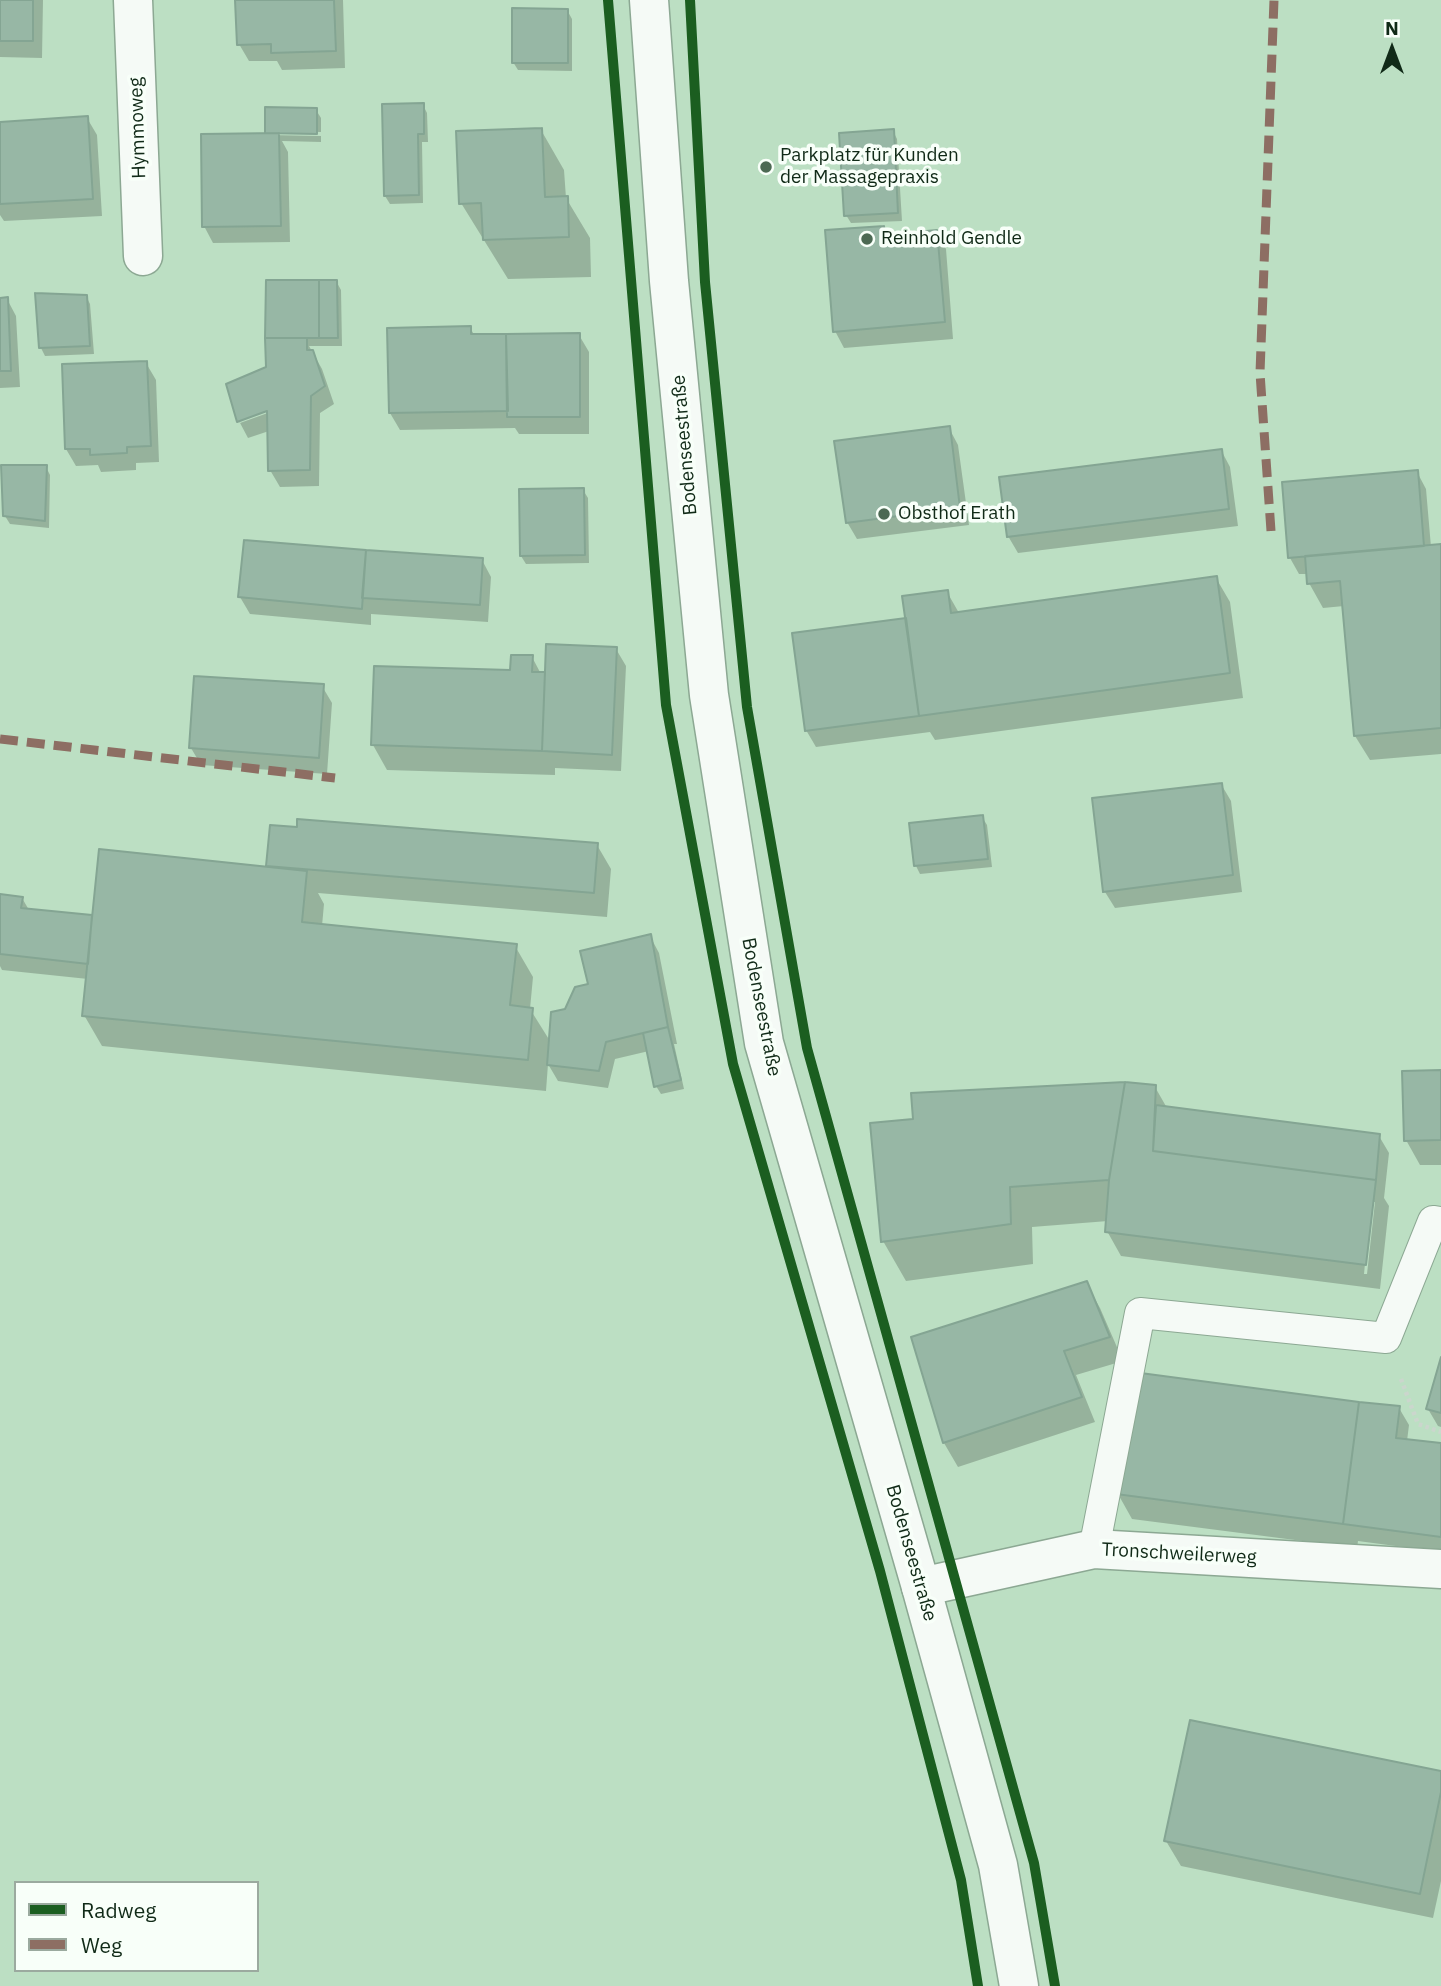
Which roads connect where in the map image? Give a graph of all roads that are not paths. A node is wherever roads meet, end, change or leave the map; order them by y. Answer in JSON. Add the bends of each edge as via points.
{"nodes":[{"id":1,"x":132,"y":0,"type":"edge"},
{"id":2,"x":649,"y":0,"type":"edge"},
{"id":3,"x":143,"y":256,"type":"dead end"},
{"id":4,"x":1441,"y":1222,"type":"edge"},
{"id":5,"x":1094,"y":1549,"type":"junction"},
{"id":6,"x":1441,"y":1569,"type":"edge"},
{"id":7,"x":921,"y":1587,"type":"junction"},
{"id":8,"x":1019,"y":1986,"type":"edge"}],
"edges":[{"from":1,"to":3,"type":"main road","name":"Hymmoweg"},
{"from":2,"to":7,"type":"main road","name":"Bodenseestraße","via":[[669,281],[709,695],[764,1043]]},
{"from":4,"to":5,"type":"lane","via":[[1433,1221],[1386,1338],[1140,1313]]},
{"from":5,"to":6,"type":"main road","name":"Tronschweilerweg"},
{"from":5,"to":7,"type":"main road","name":"Tronschweilerweg"},
{"from":7,"to":8,"type":"main road","name":"Bodenseestraße","via":[[998,1865]]}]}
